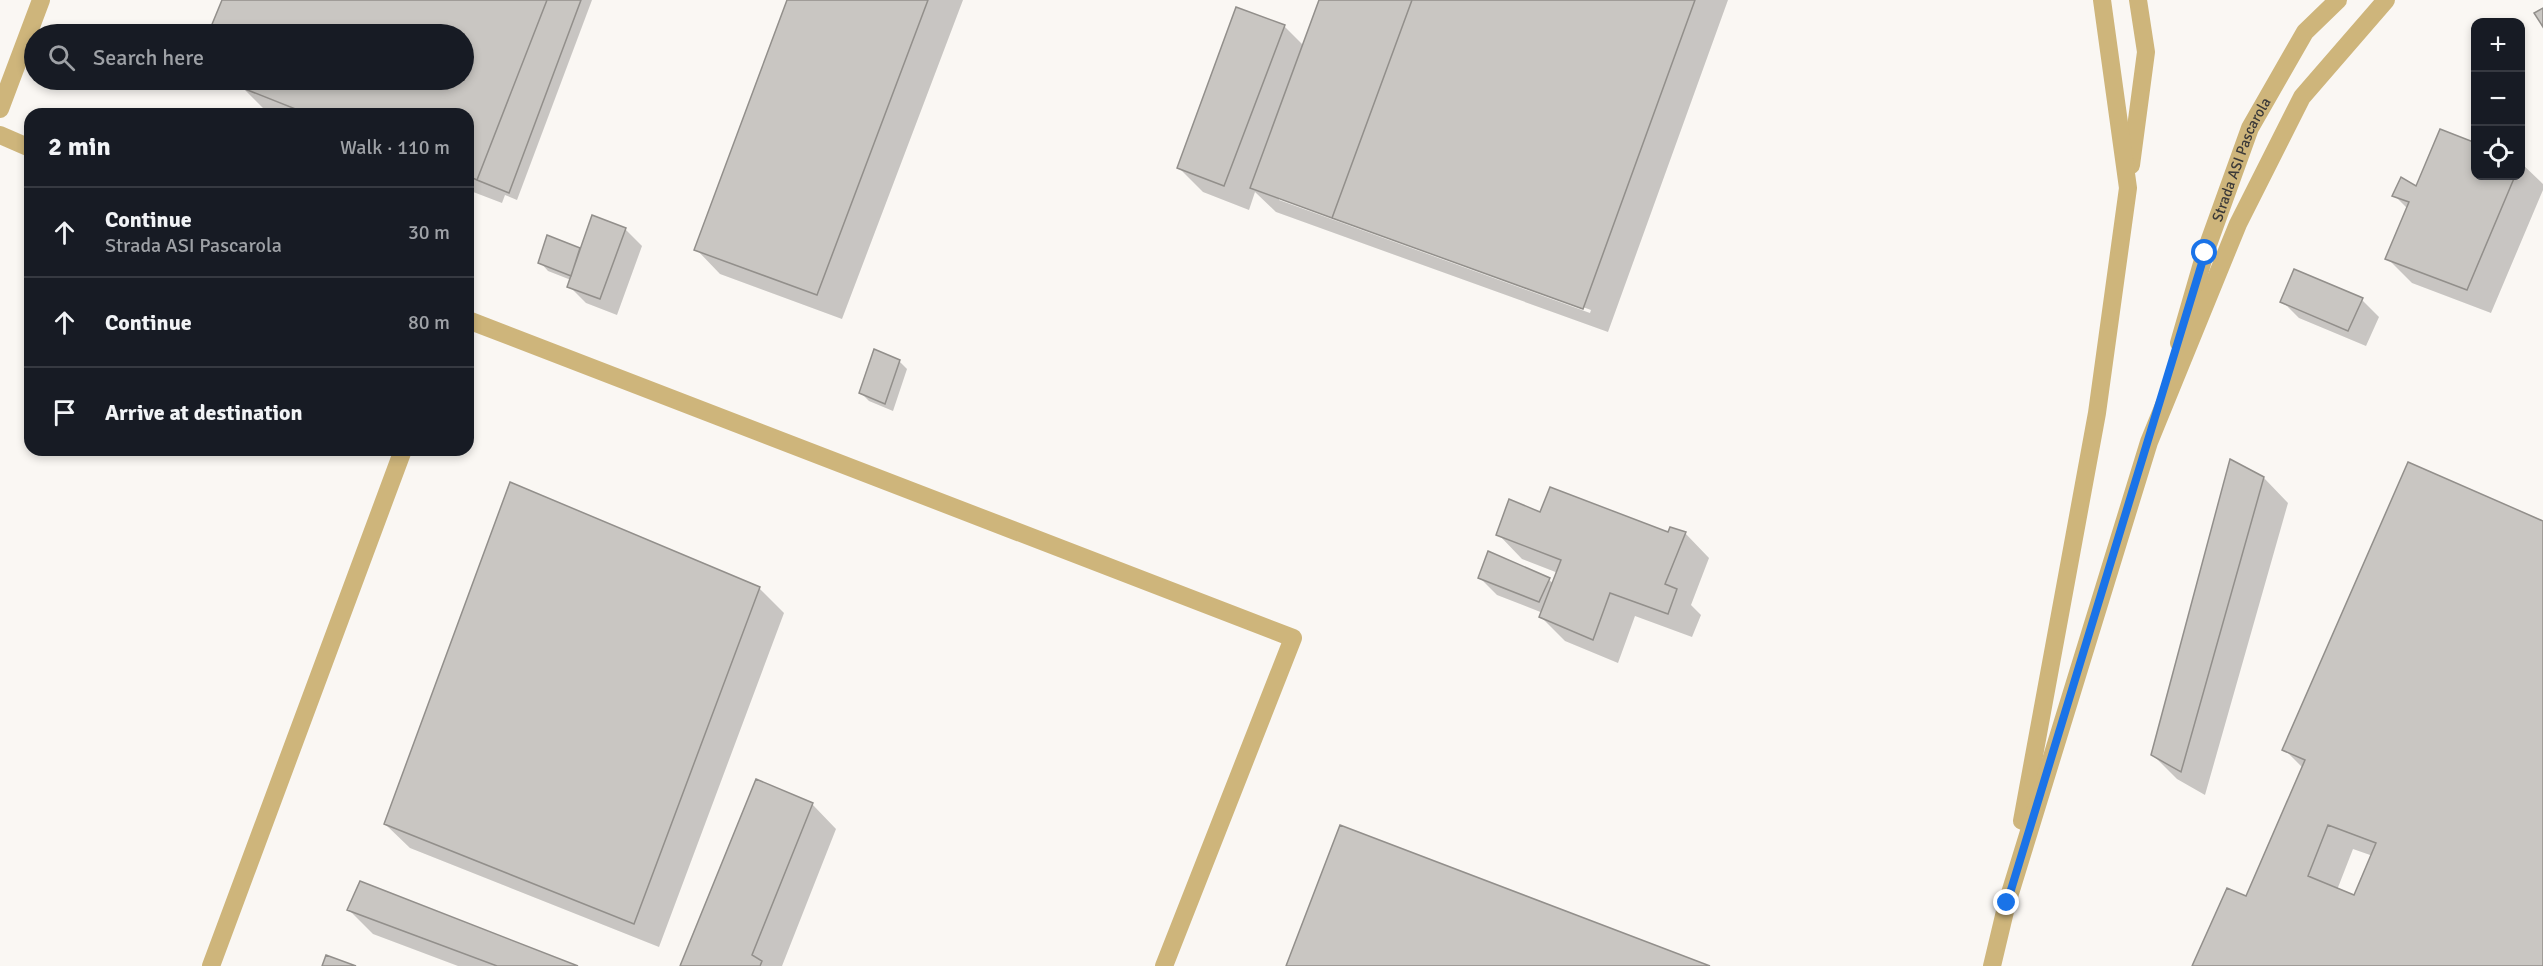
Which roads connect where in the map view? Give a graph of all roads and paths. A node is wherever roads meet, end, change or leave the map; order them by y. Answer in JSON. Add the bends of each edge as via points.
{"nodes":[{"id":1,"x":41,"y":0,"type":"edge"},
{"id":2,"x":2102,"y":0,"type":"edge"},
{"id":3,"x":2138,"y":0,"type":"edge"},
{"id":4,"x":2338,"y":0,"type":"edge"},
{"id":5,"x":2386,"y":0,"type":"edge"},
{"id":6,"x":32,"y":24,"type":"edge"},
{"id":7,"x":24,"y":45,"type":"edge"},
{"id":8,"x":0,"y":109,"type":"edge"},
{"id":9,"x":0,"y":135,"type":"edge"},
{"id":10,"x":24,"y":145,"type":"edge"},
{"id":11,"x":2128,"y":188,"type":"junction"},
{"id":12,"x":474,"y":322,"type":"edge"},
{"id":13,"x":2149,"y":442,"type":"junction"},
{"id":14,"x":401,"y":456,"type":"edge"},
{"id":15,"x":2007,"y":903,"type":"junction"},
{"id":16,"x":211,"y":966,"type":"edge"},
{"id":17,"x":1164,"y":966,"type":"edge"},
{"id":18,"x":1992,"y":966,"type":"edge"}],
"edges":[{"from":1,"to":6,"type":"street"},
{"from":2,"to":11,"type":"street"},
{"from":3,"to":11,"type":"street","via":[[2146,52]]},
{"from":4,"to":13,"type":"street","name":"Strada ASI Pascarola","via":[[2305,32],[2250,128],[2205,253]]},
{"from":5,"to":13,"type":"street","via":[[2302,97],[2238,224]]},
{"from":7,"to":8,"type":"street"},
{"from":9,"to":10,"type":"street"},
{"from":11,"to":15,"type":"street","via":[[2097,413]]},
{"from":12,"to":17,"type":"street","via":[[1293,638]]},
{"from":13,"to":15,"type":"street"},
{"from":14,"to":16,"type":"street"},
{"from":15,"to":18,"type":"street"}]}
